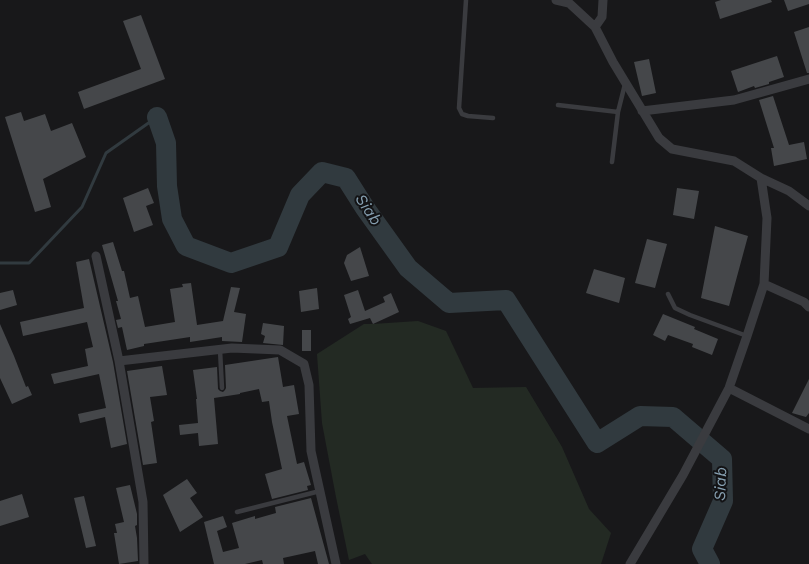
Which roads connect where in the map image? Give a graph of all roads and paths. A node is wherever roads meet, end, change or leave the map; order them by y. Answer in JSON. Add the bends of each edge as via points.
{"nodes":[{"id":1,"x":466,"y":0,"type":"edge"},
{"id":2,"x":556,"y":0,"type":"edge"},
{"id":3,"x":604,"y":0,"type":"edge"},
{"id":4,"x":595,"y":27,"type":"junction"},
{"id":5,"x":809,"y":79,"type":"edge"},
{"id":6,"x":625,"y":83,"type":"junction"},
{"id":7,"x":558,"y":105,"type":"dead end"},
{"id":8,"x":642,"y":111,"type":"junction"},
{"id":9,"x":618,"y":112,"type":"junction"},
{"id":10,"x":493,"y":118,"type":"dead end"},
{"id":11,"x":612,"y":162,"type":"dead end"},
{"id":12,"x":761,"y":178,"type":"junction"},
{"id":13,"x":809,"y":206,"type":"edge"},
{"id":14,"x":96,"y":256,"type":"dead end"},
{"id":15,"x":764,"y":284,"type":"junction"},
{"id":16,"x":668,"y":294,"type":"dead end"},
{"id":17,"x":809,"y":306,"type":"edge"},
{"id":18,"x":747,"y":336,"type":"junction"},
{"id":19,"x":220,"y":349,"type":"junction"},
{"id":20,"x":119,"y":361,"type":"junction"},
{"id":21,"x":222,"y":388,"type":"dead end"},
{"id":22,"x":729,"y":388,"type":"junction"},
{"id":23,"x":809,"y":429,"type":"edge"},
{"id":24,"x":320,"y":491,"type":"junction"},
{"id":25,"x":237,"y":512,"type":"dead end"},
{"id":26,"x":144,"y":564,"type":"edge"},
{"id":27,"x":336,"y":564,"type":"edge"},
{"id":28,"x":630,"y":564,"type":"edge"}],
"edges":[{"from":1,"to":10,"type":"lane","via":[[459,108],[468,116]]},
{"from":2,"to":4,"type":"street","via":[[569,3]]},
{"from":3,"to":4,"type":"street","via":[[602,17]]},
{"from":4,"to":6,"type":"street"},
{"from":5,"to":8,"type":"street","via":[[734,100]]},
{"from":6,"to":8,"type":"street"},
{"from":6,"to":9,"type":"lane"},
{"from":7,"to":9,"type":"lane"},
{"from":8,"to":12,"type":"street","via":[[659,138],[672,149],[734,161]]},
{"from":9,"to":11,"type":"lane"},
{"from":12,"to":13,"type":"street","via":[[789,191]]},
{"from":12,"to":15,"type":"street","via":[[766,218]]},
{"from":14,"to":20,"type":"street"},
{"from":15,"to":17,"type":"street"},
{"from":15,"to":18,"type":"street"},
{"from":16,"to":18,"type":"lane","via":[[674,308]]},
{"from":18,"to":22,"type":"street"},
{"from":19,"to":20,"type":"street"},
{"from":19,"to":21,"type":"lane"},
{"from":19,"to":24,"type":"street","via":[[280,350],[304,364],[311,451]]},
{"from":20,"to":26,"type":"street","via":[[143,502]]},
{"from":22,"to":23,"type":"street"},
{"from":22,"to":28,"type":"street","via":[[683,476]]},
{"from":24,"to":25,"type":"lane"},
{"from":24,"to":27,"type":"street"}]}
